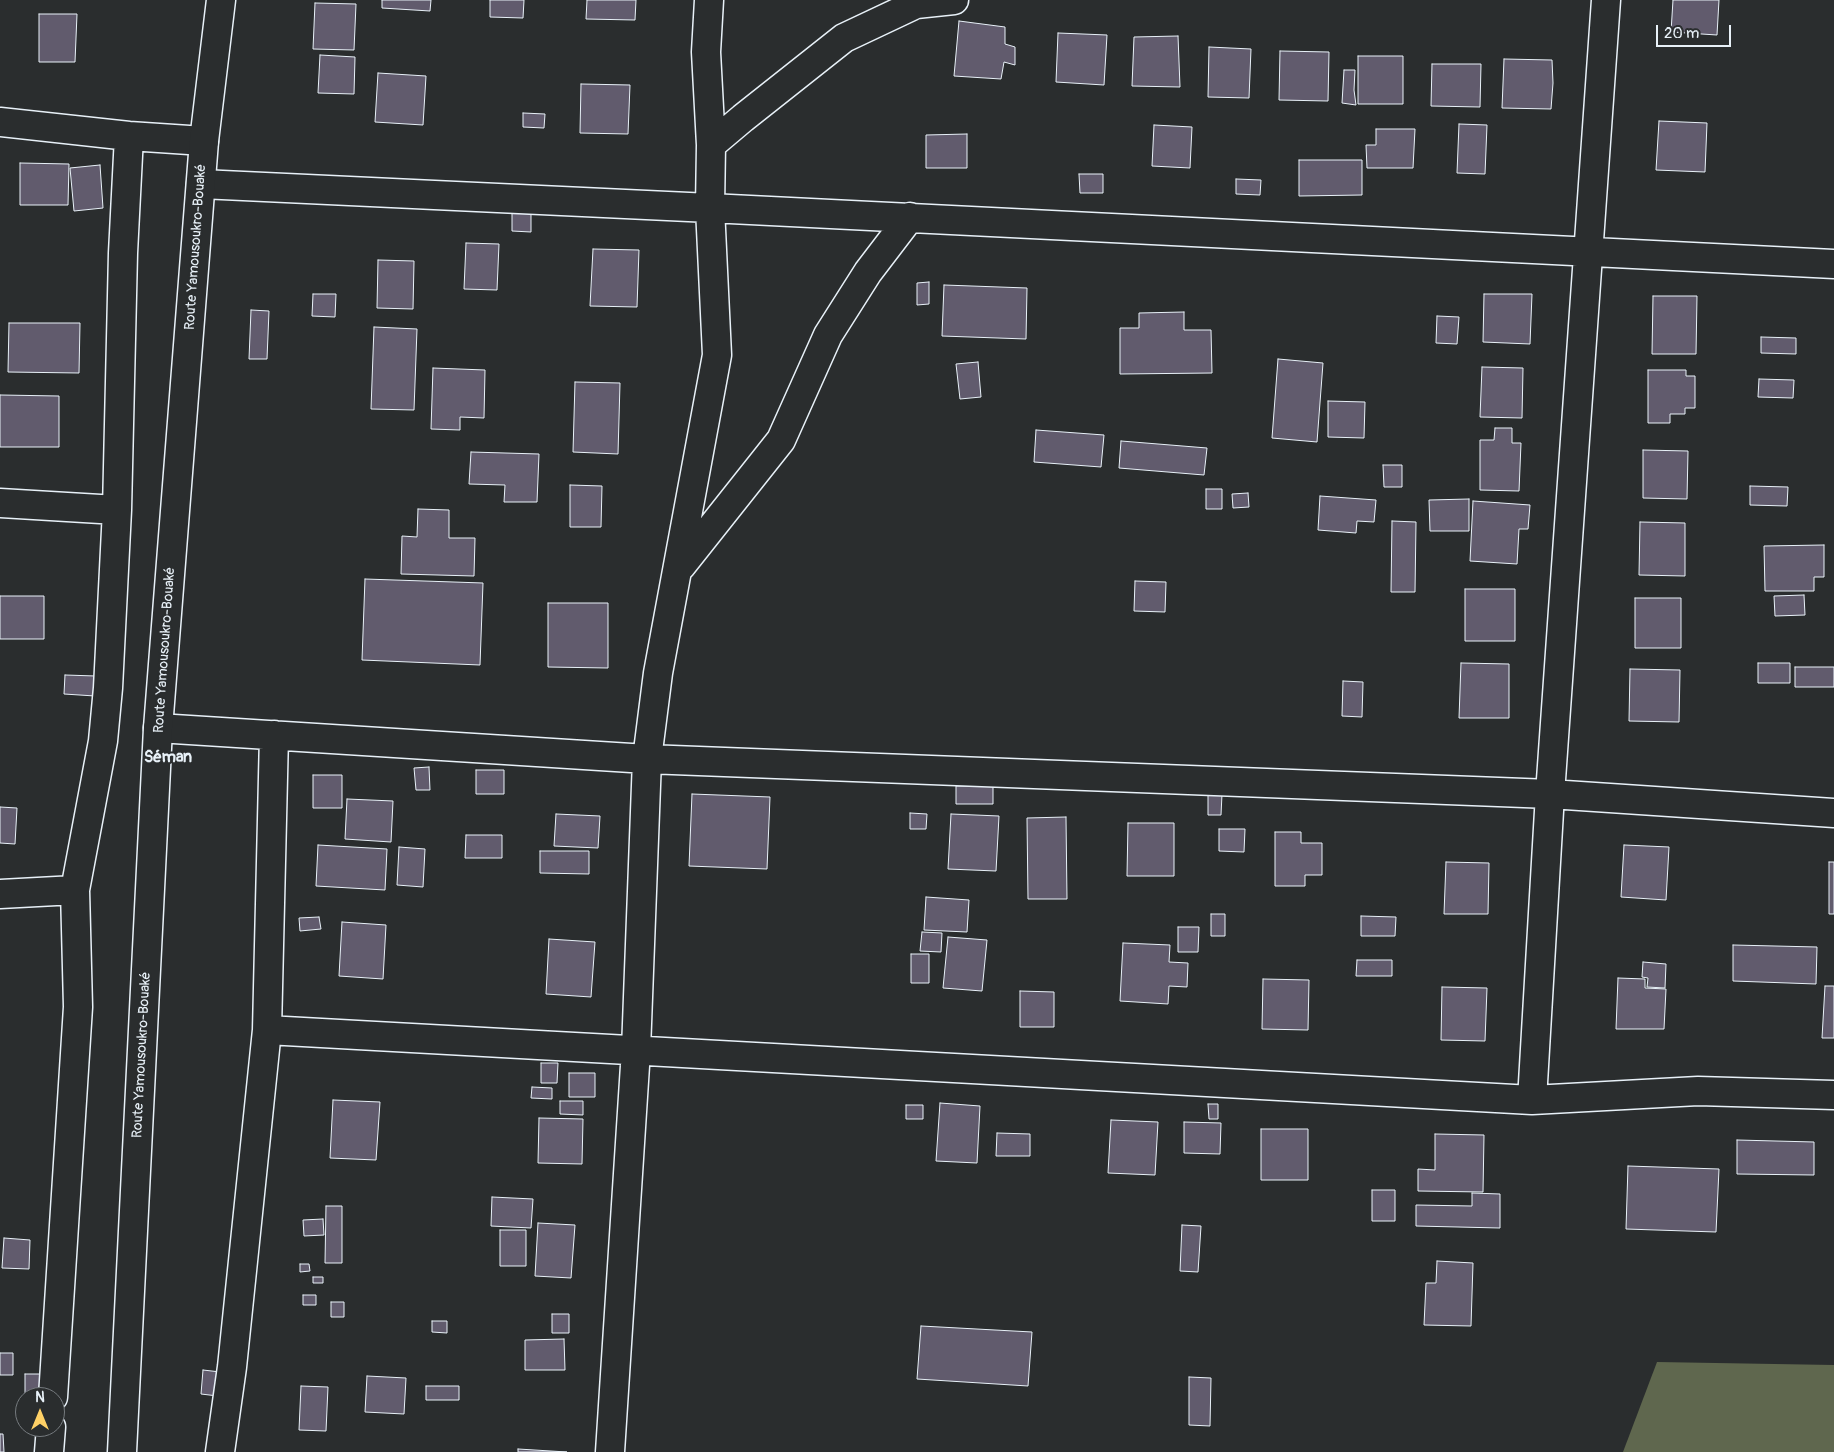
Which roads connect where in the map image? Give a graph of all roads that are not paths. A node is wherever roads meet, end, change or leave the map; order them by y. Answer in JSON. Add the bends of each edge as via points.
{"nodes":[{"id":1,"x":220,"y":0,"type":"edge"},
{"id":2,"x":708,"y":0,"type":"edge"},
{"id":3,"x":954,"y":0,"type":"edge"},
{"id":4,"x":1606,"y":0,"type":"edge"},
{"id":5,"x":0,"y":122,"type":"edge"},
{"id":6,"x":129,"y":136,"type":"junction"},
{"id":7,"x":204,"y":140,"type":"junction"},
{"id":8,"x":711,"y":145,"type":"junction"},
{"id":9,"x":201,"y":184,"type":"junction"},
{"id":10,"x":710,"y":208,"type":"junction"},
{"id":11,"x":910,"y":218,"type":"junction"},
{"id":12,"x":1589,"y":252,"type":"junction"},
{"id":13,"x":1834,"y":264,"type":"edge"},
{"id":14,"x":0,"y":503,"type":"edge"},
{"id":15,"x":117,"y":510,"type":"junction"},
{"id":16,"x":678,"y":569,"type":"junction"},
{"id":17,"x":158,"y":728,"type":"junction"},
{"id":18,"x":274,"y":735,"type":"junction"},
{"id":19,"x":647,"y":759,"type":"junction"},
{"id":20,"x":1550,"y":794,"type":"junction"},
{"id":21,"x":1834,"y":814,"type":"edge"},
{"id":22,"x":74,"y":890,"type":"junction"},
{"id":23,"x":0,"y":894,"type":"edge"},
{"id":24,"x":267,"y":1030,"type":"junction"},
{"id":25,"x":636,"y":1050,"type":"junction"},
{"id":26,"x":1834,"y":1095,"type":"edge"},
{"id":27,"x":1532,"y":1100,"type":"junction"},
{"id":28,"x":54,"y":1387,"type":"edge"},
{"id":29,"x":50,"y":1437,"type":"edge"},
{"id":30,"x":49,"y":1452,"type":"edge"},
{"id":31,"x":122,"y":1452,"type":"edge"},
{"id":32,"x":220,"y":1452,"type":"edge"},
{"id":33,"x":610,"y":1452,"type":"edge"}],
"edges":[{"from":1,"to":7,"type":"street","name":"Route Yamousoukro-Bouaké"},
{"from":2,"to":8,"type":"street","via":[[706,52]]},
{"from":3,"to":8,"type":"street","via":[[916,4],[844,38]]},
{"from":4,"to":12,"type":"street"},
{"from":5,"to":6,"type":"street"},
{"from":6,"to":7,"type":"street"},
{"from":6,"to":15,"type":"street"},
{"from":7,"to":9,"type":"street","name":"Route Yamousoukro-Bouaké"},
{"from":8,"to":10,"type":"street"},
{"from":9,"to":10,"type":"street"},
{"from":9,"to":17,"type":"street","name":"Route Yamousoukro-Bouaké"},
{"from":10,"to":11,"type":"street"},
{"from":10,"to":16,"type":"street","via":[[717,355]]},
{"from":11,"to":12,"type":"street"},
{"from":11,"to":16,"type":"street","via":[[868,272],[828,334],[781,440]]},
{"from":12,"to":13,"type":"street"},
{"from":12,"to":20,"type":"street"},
{"from":14,"to":15,"type":"street"},
{"from":15,"to":22,"type":"street","via":[[104,741]]},
{"from":16,"to":19,"type":"street","via":[[658,673]]},
{"from":17,"to":18,"type":"street"},
{"from":17,"to":31,"type":"street","name":"Route Yamousoukro-Bouaké"},
{"from":18,"to":19,"type":"street"},
{"from":18,"to":24,"type":"street"},
{"from":19,"to":20,"type":"street"},
{"from":19,"to":25,"type":"street"},
{"from":20,"to":21,"type":"street"},
{"from":20,"to":27,"type":"street"},
{"from":22,"to":23,"type":"street"},
{"from":22,"to":28,"type":"street","via":[[78,1007]]},
{"from":24,"to":25,"type":"street"},
{"from":24,"to":32,"type":"street","via":[[233,1358]]},
{"from":25,"to":27,"type":"street"},
{"from":25,"to":33,"type":"street"},
{"from":26,"to":27,"type":"street","via":[[1698,1091]]},
{"from":29,"to":30,"type":"street"}]}
